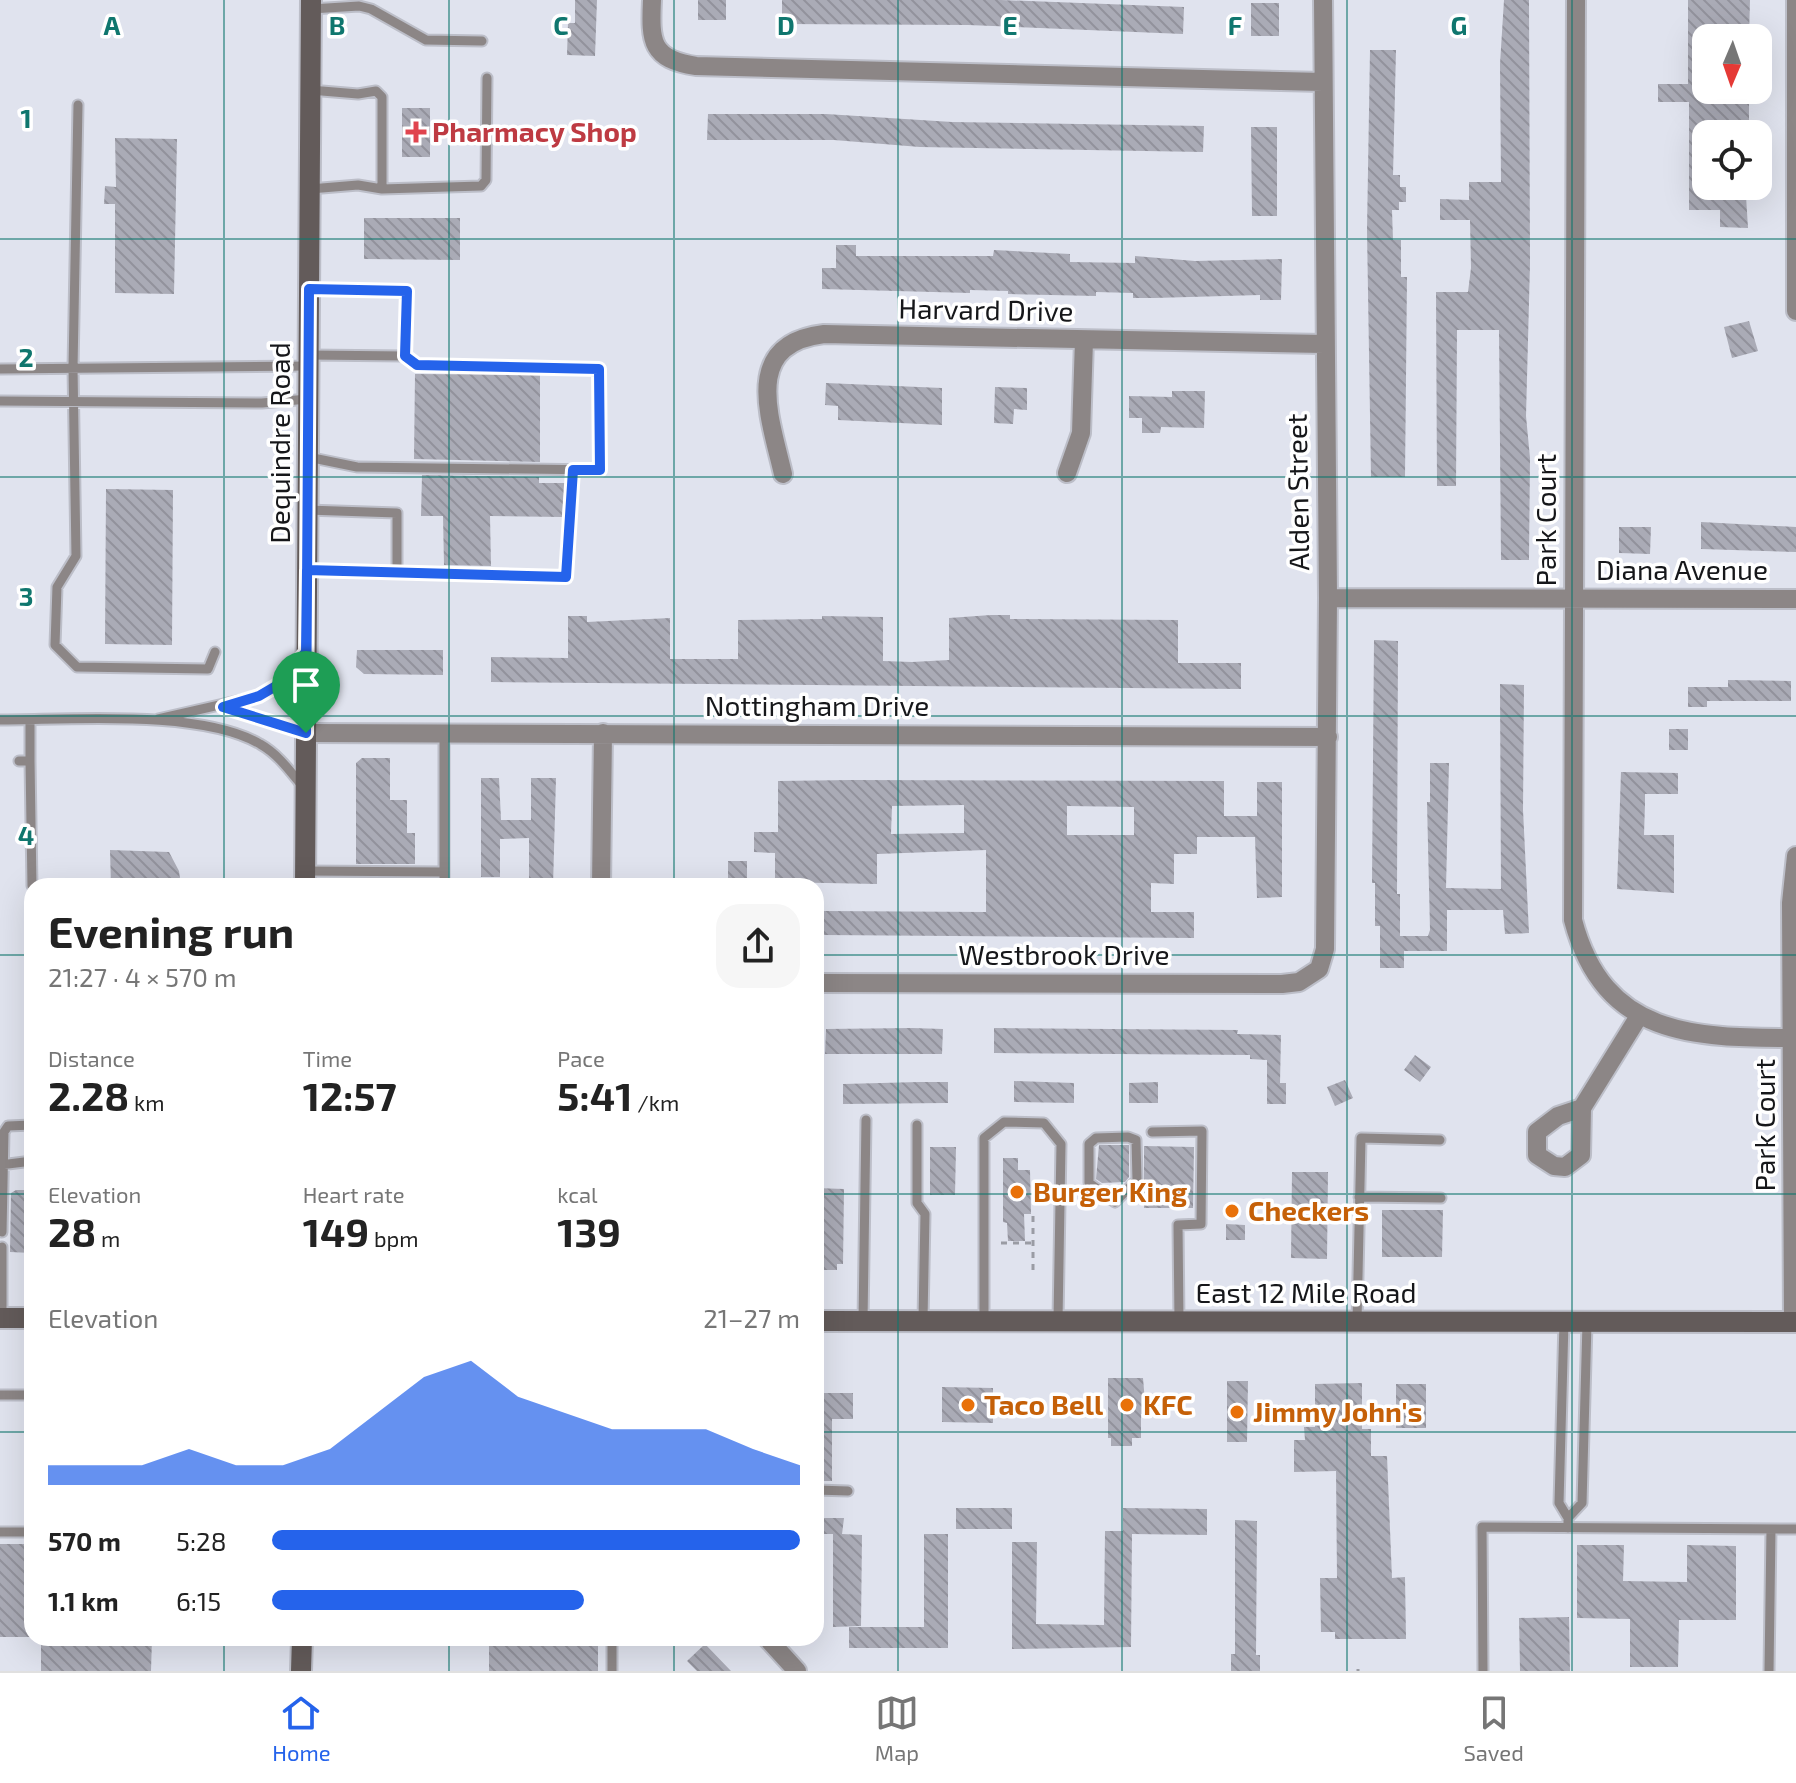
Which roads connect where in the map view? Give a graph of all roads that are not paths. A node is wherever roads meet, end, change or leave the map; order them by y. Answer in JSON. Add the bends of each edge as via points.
{"nodes":[{"id":1,"x":652,"y":0,"type":"edge"},
{"id":2,"x":1323,"y":0,"type":"edge"},
{"id":3,"x":1576,"y":0,"type":"edge"},
{"id":4,"x":1796,"y":0,"type":"edge"},
{"id":5,"x":311,"y":5,"type":"edge"},
{"id":6,"x":482,"y":41,"type":"dead end"},
{"id":7,"x":487,"y":78,"type":"dead end"},
{"id":8,"x":1323,"y":82,"type":"junction"},
{"id":9,"x":310,"y":90,"type":"junction"},
{"id":10,"x":78,"y":105,"type":"dead end"},
{"id":11,"x":1796,"y":159,"type":"edge"},
{"id":12,"x":310,"y":189,"type":"junction"},
{"id":13,"x":382,"y":189,"type":"junction"},
{"id":14,"x":309,"y":289,"type":"junction"},
{"id":15,"x":1796,"y":311,"type":"edge"},
{"id":16,"x":1084,"y":340,"type":"junction"},
{"id":17,"x":1324,"y":344,"type":"junction"},
{"id":18,"x":405,"y":356,"type":"junction"},
{"id":19,"x":308,"y":361,"type":"junction"},
{"id":20,"x":73,"y":368,"type":"junction"},
{"id":21,"x":0,"y":369,"type":"edge"},
{"id":22,"x":308,"y":399,"type":"junction"},
{"id":23,"x":0,"y":401,"type":"edge"},
{"id":24,"x":74,"y":401,"type":"junction"},
{"id":25,"x":308,"y":457,"type":"junction"},
{"id":26,"x":573,"y":470,"type":"junction"},
{"id":27,"x":1067,"y":473,"type":"dead end"},
{"id":28,"x":783,"y":474,"type":"dead end"},
{"id":29,"x":307,"y":510,"type":"junction"},
{"id":30,"x":307,"y":570,"type":"junction"},
{"id":31,"x":397,"y":572,"type":"junction"},
{"id":32,"x":1328,"y":598,"type":"junction"},
{"id":33,"x":1573,"y":598,"type":"junction"},
{"id":34,"x":1796,"y":599,"type":"edge"},
{"id":35,"x":215,"y":652,"type":"dead end"},
{"id":36,"x":306,"y":652,"type":"junction"},
{"id":37,"x":223,"y":707,"type":"junction"},
{"id":38,"x":0,"y":720,"type":"edge"},
{"id":39,"x":30,"y":720,"type":"junction"},
{"id":40,"x":150,"y":720,"type":"junction"},
{"id":41,"x":306,"y":733,"type":"junction"},
{"id":42,"x":444,"y":733,"type":"junction"},
{"id":43,"x":603,"y":733,"type":"junction"},
{"id":44,"x":1328,"y":737,"type":"junction"},
{"id":45,"x":19,"y":761,"type":"dead end"},
{"id":46,"x":30,"y":761,"type":"junction"},
{"id":47,"x":305,"y":789,"type":"junction"},
{"id":48,"x":1796,"y":856,"type":"edge"},
{"id":49,"x":444,"y":872,"type":"junction"},
{"id":50,"x":32,"y":878,"type":"edge"},
{"id":51,"x":305,"y":878,"type":"edge"},
{"id":52,"x":325,"y":878,"type":"edge"},
{"id":53,"x":444,"y":878,"type":"edge"},
{"id":54,"x":601,"y":878,"type":"edge"},
{"id":55,"x":1310,"y":977,"type":"joint"},
{"id":56,"x":824,"y":983,"type":"edge"},
{"id":57,"x":1639,"y":1016,"type":"junction"},
{"id":58,"x":1795,"y":1038,"type":"edge"},
{"id":59,"x":1582,"y":1108,"type":"dead end"},
{"id":60,"x":866,"y":1120,"type":"dead end"},
{"id":61,"x":24,"y":1125,"type":"edge"},
{"id":62,"x":917,"y":1125,"type":"dead end"},
{"id":63,"x":1152,"y":1132,"type":"dead end"},
{"id":64,"x":1440,"y":1140,"type":"dead end"},
{"id":65,"x":24,"y":1162,"type":"edge"},
{"id":66,"x":2,"y":1164,"type":"edge"},
{"id":67,"x":1359,"y":1197,"type":"junction"},
{"id":68,"x":1441,"y":1198,"type":"dead end"},
{"id":69,"x":1115,"y":1202,"type":"joint"},
{"id":70,"x":2,"y":1232,"type":"dead end"},
{"id":71,"x":2,"y":1247,"type":"edge"},
{"id":72,"x":2,"y":1270,"type":"edge"},
{"id":73,"x":1,"y":1318,"type":"edge"},
{"id":74,"x":24,"y":1318,"type":"edge"},
{"id":75,"x":923,"y":1320,"type":"junction"},
{"id":76,"x":984,"y":1320,"type":"junction"},
{"id":77,"x":1058,"y":1320,"type":"junction"},
{"id":78,"x":824,"y":1321,"type":"edge"},
{"id":79,"x":863,"y":1321,"type":"junction"},
{"id":80,"x":1179,"y":1321,"type":"junction"},
{"id":81,"x":1357,"y":1321,"type":"junction"},
{"id":82,"x":1564,"y":1322,"type":"junction"},
{"id":83,"x":1587,"y":1322,"type":"junction"},
{"id":84,"x":1794,"y":1322,"type":"edge"},
{"id":85,"x":0,"y":1395,"type":"edge"},
{"id":86,"x":24,"y":1395,"type":"edge"},
{"id":87,"x":824,"y":1490,"type":"edge"},
{"id":88,"x":848,"y":1491,"type":"dead end"},
{"id":89,"x":1568,"y":1523,"type":"junction"},
{"id":90,"x":1771,"y":1529,"type":"junction"},
{"id":91,"x":1796,"y":1529,"type":"edge"},
{"id":92,"x":0,"y":1532,"type":"edge"},
{"id":93,"x":24,"y":1532,"type":"edge"},
{"id":94,"x":302,"y":1646,"type":"edge"},
{"id":95,"x":612,"y":1646,"type":"edge"},
{"id":96,"x":774,"y":1646,"type":"edge"},
{"id":97,"x":301,"y":1671,"type":"edge"},
{"id":98,"x":612,"y":1671,"type":"edge"},
{"id":99,"x":797,"y":1671,"type":"edge"},
{"id":100,"x":1483,"y":1671,"type":"edge"},
{"id":101,"x":1769,"y":1671,"type":"edge"}],
"edges":[{"from":1,"to":8,"type":"street","via":[[653,43],[662,55],[696,66]]},
{"from":2,"to":8,"type":"street","name":"Alden Street"},
{"from":3,"to":33,"type":"street","name":"Park Court"},
{"from":4,"to":11,"type":"street"},
{"from":5,"to":6,"type":"lane","via":[[371,9],[426,40]]},
{"from":5,"to":9,"type":"main road","name":"Dequindre Road"},
{"from":7,"to":13,"type":"lane","via":[[486,180],[481,186]]},
{"from":8,"to":17,"type":"street","name":"Alden Street"},
{"from":9,"to":12,"type":"main road","name":"Dequindre Road"},
{"from":9,"to":13,"type":"lane","via":[[376,91],[382,97]]},
{"from":10,"to":20,"type":"lane"},
{"from":11,"to":15,"type":"street"},
{"from":12,"to":13,"type":"lane"},
{"from":12,"to":14,"type":"main road","name":"Dequindre Road"},
{"from":14,"to":18,"type":"lane","via":[[407,291]]},
{"from":14,"to":19,"type":"main road","name":"Dequindre Road"},
{"from":16,"to":17,"type":"street","name":"Harvard Drive"},
{"from":16,"to":27,"type":"street","via":[[1081,433]]},
{"from":16,"to":28,"type":"street","name":"Harvard Drive","via":[[801,337],[782,347],[769,378],[768,402]]},
{"from":17,"to":32,"type":"street","name":"Alden Street"},
{"from":18,"to":19,"type":"lane"},
{"from":18,"to":26,"type":"lane","via":[[417,365],[599,369],[600,470]]},
{"from":19,"to":20,"type":"lane"},
{"from":19,"to":22,"type":"main road","name":"Dequindre Road"},
{"from":20,"to":21,"type":"lane"},
{"from":20,"to":24,"type":"lane"},
{"from":22,"to":24,"type":"lane"},
{"from":22,"to":25,"type":"main road","name":"Dequindre Road"},
{"from":23,"to":24,"type":"lane"},
{"from":24,"to":35,"type":"lane","via":[[76,556],[57,587],[55,645],[77,667],[156,671],[208,669]]},
{"from":25,"to":26,"type":"lane","via":[[357,467]]},
{"from":25,"to":29,"type":"main road","name":"Dequindre Road"},
{"from":26,"to":31,"type":"lane","via":[[566,577]]},
{"from":29,"to":30,"type":"main road","name":"Dequindre Road"},
{"from":29,"to":31,"type":"lane","via":[[397,513]]},
{"from":30,"to":31,"type":"lane"},
{"from":30,"to":36,"type":"main road","name":"Dequindre Road"},
{"from":32,"to":33,"type":"street","name":"Diana Avenue"},
{"from":32,"to":44,"type":"street","name":"Alden Street"},
{"from":33,"to":34,"type":"street","name":"Diana Avenue"},
{"from":33,"to":57,"type":"street","name":"Park Court","via":[[1573,920],[1579,943],[1605,987]]},
{"from":36,"to":37,"type":"lane","via":[[276,686]]},
{"from":36,"to":41,"type":"main road","name":"Dequindre Road"},
{"from":37,"to":40,"type":"lane"},
{"from":37,"to":41,"type":"lane"},
{"from":38,"to":39,"type":"lane"},
{"from":39,"to":40,"type":"lane"},
{"from":39,"to":46,"type":"lane"},
{"from":40,"to":47,"type":"lane","via":[[255,741],[275,754]]},
{"from":41,"to":42,"type":"street","name":"Nottingham Drive"},
{"from":41,"to":47,"type":"main road","name":"Dequindre Road"},
{"from":42,"to":43,"type":"street","name":"Nottingham Drive"},
{"from":42,"to":49,"type":"lane"},
{"from":43,"to":44,"type":"street","name":"Nottingham Drive"},
{"from":43,"to":54,"type":"street"},
{"from":44,"to":55,"type":"street","name":"Alden Street","via":[[1325,949],[1319,969]]},
{"from":45,"to":46,"type":"lane"},
{"from":46,"to":50,"type":"lane"},
{"from":47,"to":51,"type":"main road","name":"Dequindre Road"},
{"from":48,"to":58,"type":"street","via":[[1791,891]]},
{"from":49,"to":52,"type":"lane"},
{"from":49,"to":53,"type":"lane"},
{"from":55,"to":56,"type":"street","name":"Westbrook Drive","via":[[1282,984]]},
{"from":57,"to":58,"type":"street","name":"Park Court","via":[[1690,1034]]},
{"from":57,"to":59,"type":"street"},
{"from":58,"to":84,"type":"street","name":"Park Court"},
{"from":60,"to":79,"type":"lane"},
{"from":61,"to":66,"type":"lane","via":[[8,1126],[4,1132]]},
{"from":62,"to":75,"type":"lane","via":[[917,1203],[925,1214]]},
{"from":63,"to":80,"type":"lane","via":[[1202,1131],[1201,1224],[1178,1225]]},
{"from":64,"to":67,"type":"lane","via":[[1361,1138]]},
{"from":65,"to":66,"type":"lane"},
{"from":66,"to":70,"type":"lane"},
{"from":67,"to":68,"type":"lane"},
{"from":67,"to":81,"type":"lane"},
{"from":69,"to":69,"type":"lane","via":[[1137,1180],[1136,1140],[1096,1138],[1089,1144],[1089,1183]]},
{"from":71,"to":72,"type":"lane"},
{"from":72,"to":73,"type":"lane"},
{"from":73,"to":74,"type":"main road"},
{"from":75,"to":76,"type":"main road","name":"East 12 Mile Road"},
{"from":75,"to":79,"type":"main road","name":"East 12 Mile Road"},
{"from":76,"to":77,"type":"main road","name":"East 12 Mile Road"},
{"from":76,"to":77,"type":"lane","via":[[984,1138],[1004,1122],[1044,1123],[1061,1144]]},
{"from":77,"to":80,"type":"main road","name":"East 12 Mile Road"},
{"from":78,"to":79,"type":"main road","name":"East 12 Mile Road"},
{"from":80,"to":81,"type":"main road","name":"East 12 Mile Road"},
{"from":81,"to":82,"type":"main road","name":"East 12 Mile Road"},
{"from":82,"to":83,"type":"main road","name":"East 12 Mile Road"},
{"from":82,"to":89,"type":"lane","via":[[1559,1503]]},
{"from":83,"to":84,"type":"main road","name":"East 12 Mile Road"},
{"from":83,"to":89,"type":"lane","via":[[1582,1503]]},
{"from":85,"to":86,"type":"lane"},
{"from":87,"to":88,"type":"lane"},
{"from":89,"to":90,"type":"lane"},
{"from":89,"to":100,"type":"lane","via":[[1482,1527]]},
{"from":90,"to":91,"type":"lane"},
{"from":90,"to":101,"type":"lane"},
{"from":92,"to":93,"type":"lane"},
{"from":94,"to":97,"type":"main road"},
{"from":95,"to":98,"type":"lane"},
{"from":96,"to":99,"type":"street"}]}
